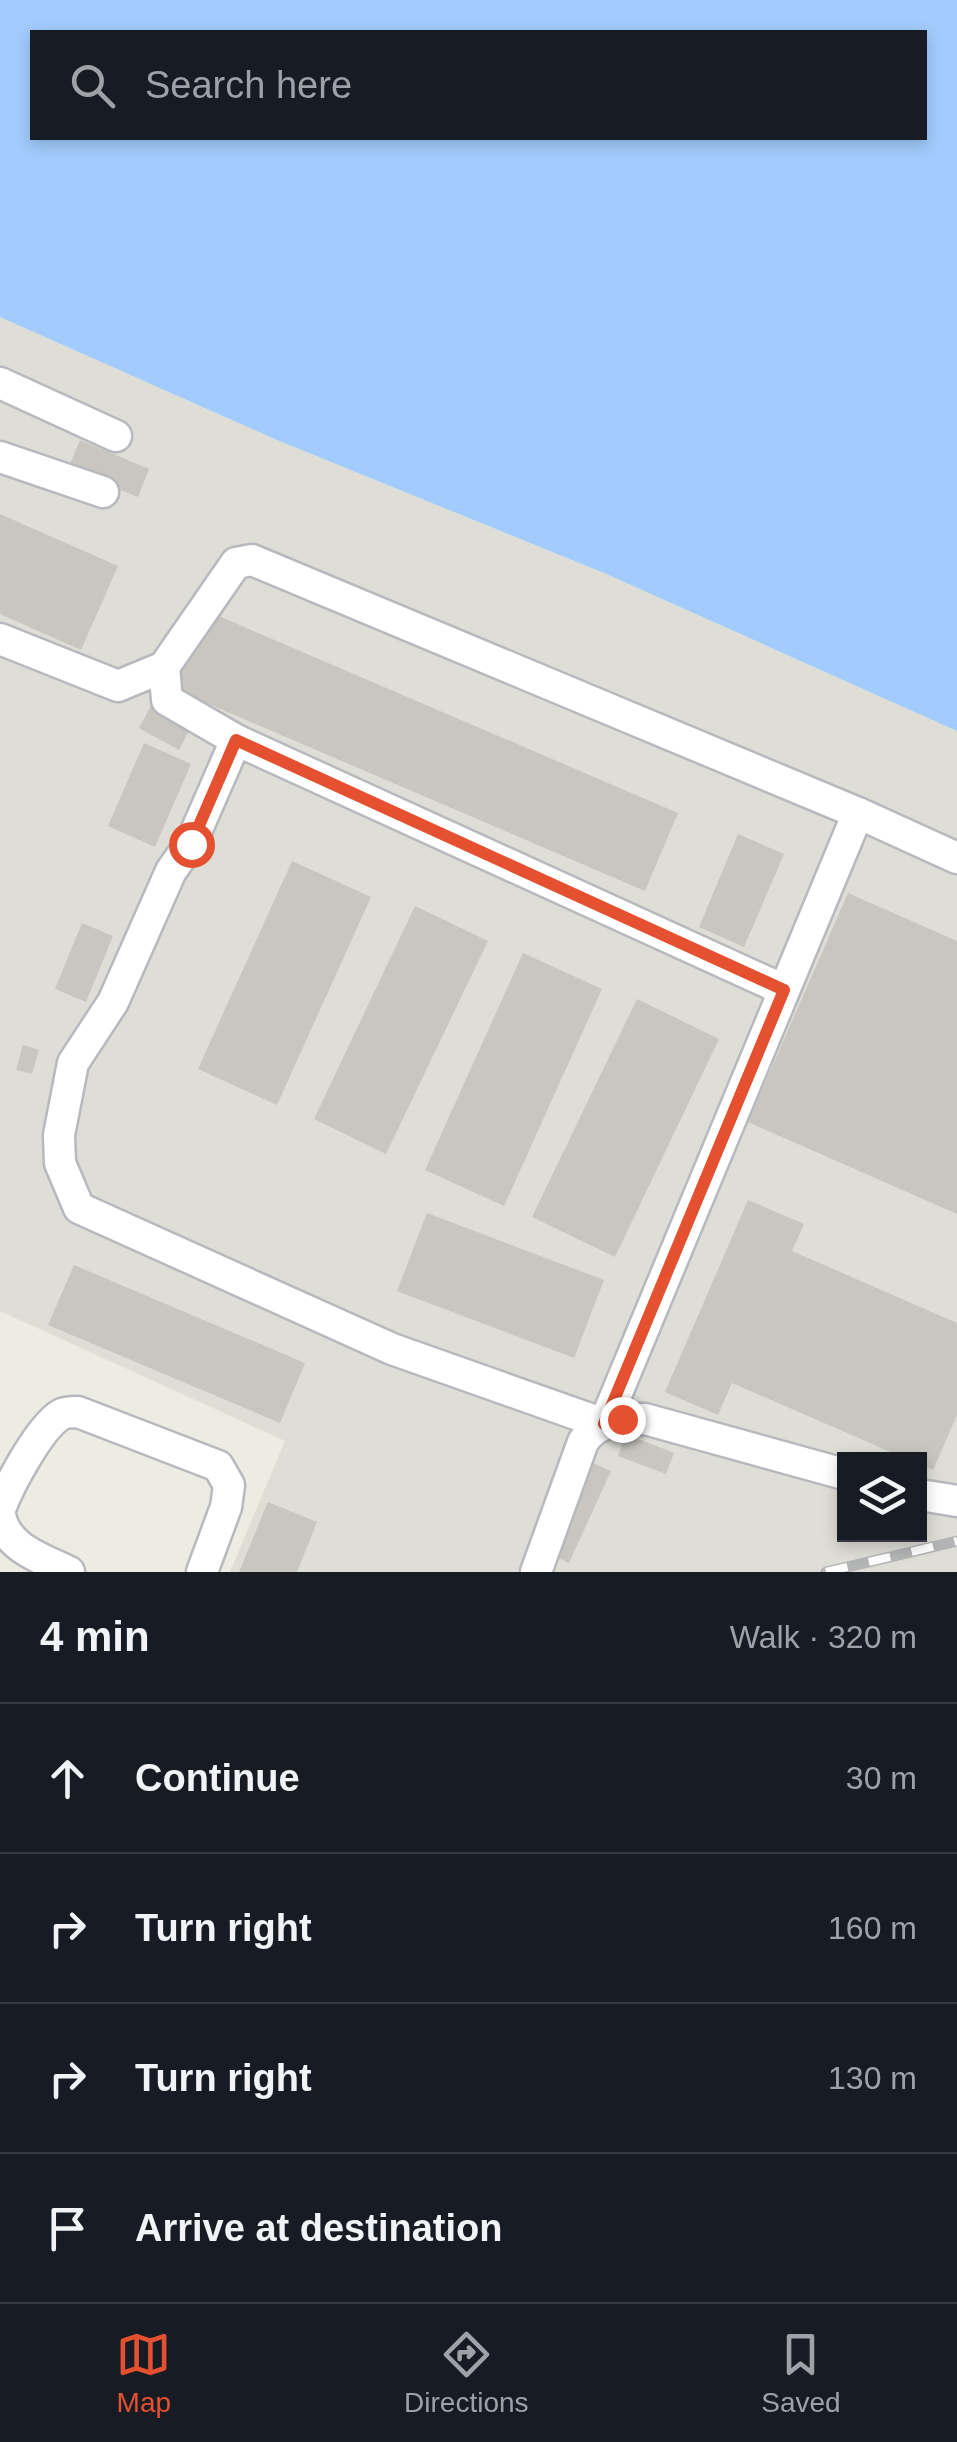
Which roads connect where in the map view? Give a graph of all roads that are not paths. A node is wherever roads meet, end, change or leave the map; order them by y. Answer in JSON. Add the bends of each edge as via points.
{"nodes":[{"id":1,"x":0,"y":382,"type":"edge"},
{"id":2,"x":116,"y":436,"type":"dead end"},
{"id":3,"x":0,"y":457,"type":"edge"},
{"id":4,"x":103,"y":492,"type":"dead end"},
{"id":5,"x":0,"y":639,"type":"edge"},
{"id":6,"x":164,"y":667,"type":"junction"},
{"id":7,"x":236,"y":740,"type":"junction"},
{"id":8,"x":858,"y":813,"type":"junction"},
{"id":9,"x":957,"y":858,"type":"edge"},
{"id":10,"x":784,"y":990,"type":"junction"},
{"id":11,"x":604,"y":1424,"type":"junction"},
{"id":12,"x":837,"y":1472,"type":"edge"},
{"id":13,"x":927,"y":1497,"type":"edge"},
{"id":14,"x":957,"y":1501,"type":"edge"},
{"id":15,"x":1,"y":1520,"type":"edge"},
{"id":16,"x":65,"y":1571,"type":"edge"},
{"id":17,"x":202,"y":1572,"type":"edge"},
{"id":18,"x":536,"y":1572,"type":"edge"}],
"edges":[{"from":1,"to":2,"type":"street"},
{"from":3,"to":4,"type":"street"},
{"from":5,"to":6,"type":"street","via":[[118,686]]},
{"from":6,"to":7,"type":"street","via":[[167,700]]},
{"from":6,"to":8,"type":"street","via":[[236,563],[252,560]]},
{"from":7,"to":10,"type":"street"},
{"from":7,"to":11,"type":"street","via":[[113,1002],[73,1063],[60,1163],[79,1208],[392,1348]]},
{"from":8,"to":9,"type":"street"},
{"from":8,"to":10,"type":"street"},
{"from":10,"to":11,"type":"street"},
{"from":11,"to":12,"type":"street","via":[[645,1419]]},
{"from":11,"to":18,"type":"street","via":[[583,1442]]},
{"from":13,"to":14,"type":"street"},
{"from":15,"to":16,"type":"street","via":[[14,1544]]},
{"from":15,"to":17,"type":"street","via":[[7,1491],[46,1428],[63,1413],[78,1412],[218,1466],[229,1484],[226,1507]]}]}
